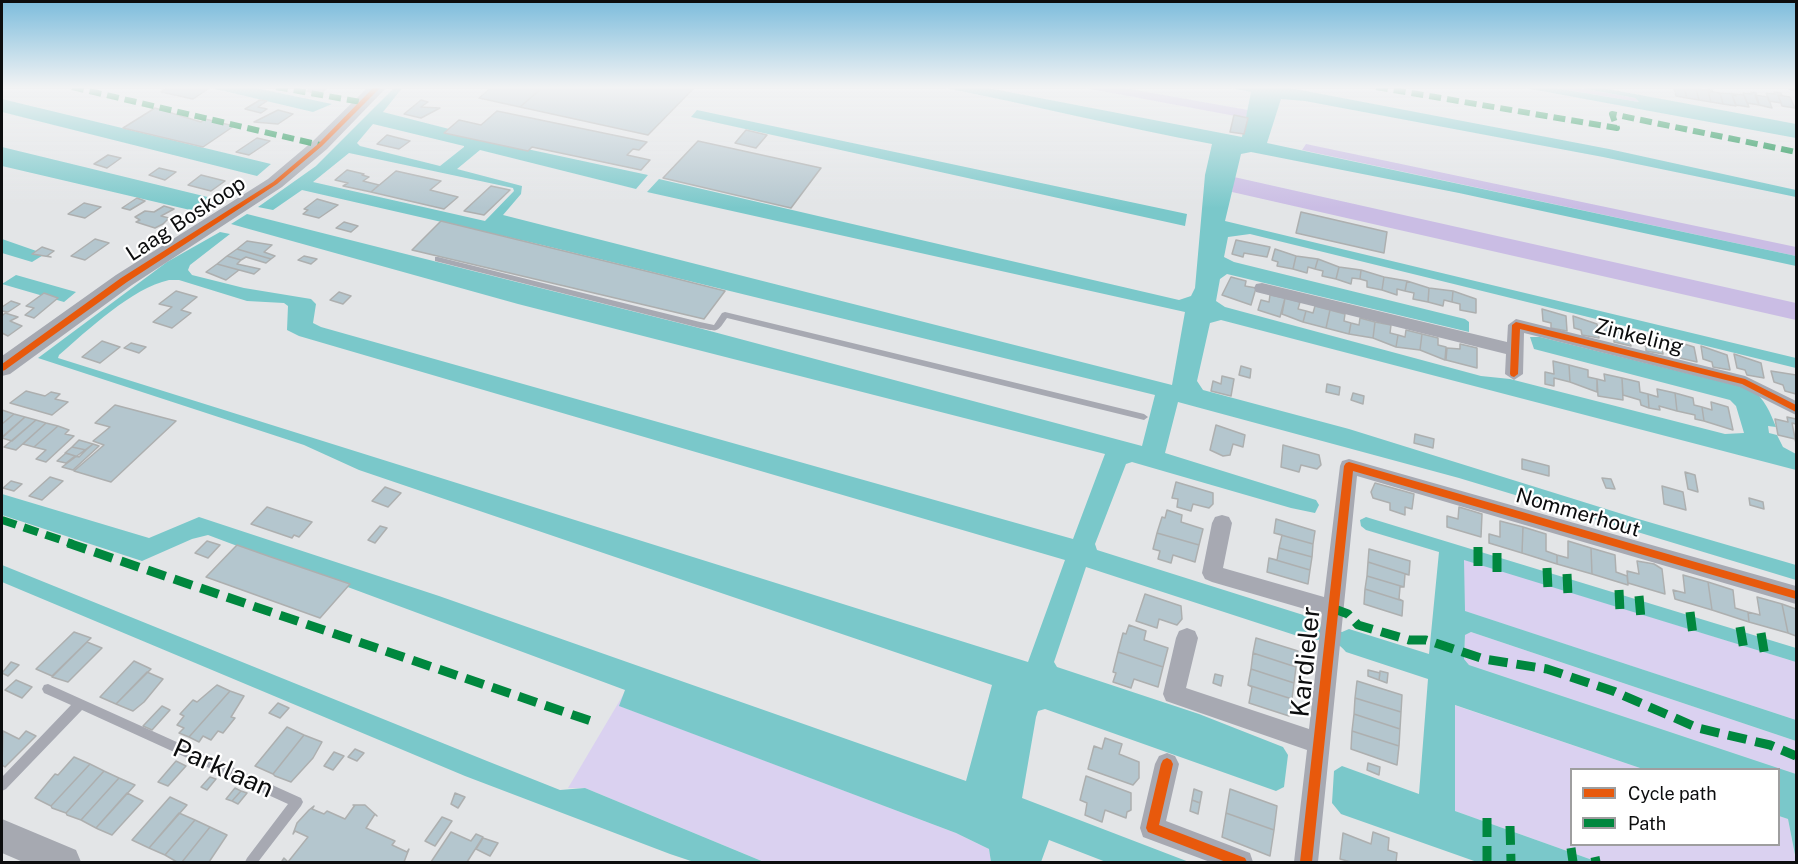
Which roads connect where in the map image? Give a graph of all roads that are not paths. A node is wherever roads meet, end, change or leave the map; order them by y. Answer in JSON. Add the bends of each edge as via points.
{"nodes":[{"id":1,"x":338,"y":127,"type":"edge"},
{"id":2,"x":438,"y":259,"type":"dead end"},
{"id":3,"x":1262,"y":288,"type":"dead end"},
{"id":4,"x":1515,"y":350,"type":"junction"},
{"id":5,"x":2,"y":368,"type":"edge"},
{"id":6,"x":1514,"y":374,"type":"dead end"},
{"id":7,"x":1797,"y":409,"type":"edge"},
{"id":8,"x":1144,"y":417,"type":"dead end"},
{"id":9,"x":1349,"y":465,"type":"joint"},
{"id":10,"x":1222,"y":523,"type":"dead end"},
{"id":11,"x":1797,"y":595,"type":"edge"},
{"id":12,"x":1330,"y":626,"type":"junction"},
{"id":13,"x":1187,"y":638,"type":"dead end"},
{"id":14,"x":48,"y":689,"type":"dead end"},
{"id":15,"x":80,"y":704,"type":"junction"},
{"id":16,"x":1318,"y":743,"type":"junction"},
{"id":17,"x":1167,"y":764,"type":"dead end"},
{"id":18,"x":2,"y":785,"type":"edge"},
{"id":19,"x":2,"y":836,"type":"edge"},
{"id":20,"x":64,"y":862,"type":"edge"},
{"id":21,"x":251,"y":862,"type":"edge"},
{"id":22,"x":1241,"y":862,"type":"edge"},
{"id":23,"x":1306,"y":862,"type":"edge"}],
"edges":[{"from":1,"to":5,"type":"street","name":"Laag Boskoop","via":[[281,178],[124,280]]},
{"from":2,"to":8,"type":"lane","via":[[700,325],[716,328],[725,315],[786,328]]},
{"from":3,"to":4,"type":"street"},
{"from":4,"to":6,"type":"street","name":"Zinkeling"},
{"from":4,"to":7,"type":"street","name":"Zinkeling","via":[[1516,325],[1745,382]]},
{"from":9,"to":11,"type":"street","name":"Nommerhout"},
{"from":9,"to":12,"type":"street","name":"Kardieler"},
{"from":10,"to":12,"type":"street","name":"Kardieler","via":[[1212,573]]},
{"from":12,"to":16,"type":"street","name":"Kardieler"},
{"from":13,"to":16,"type":"street","name":"Kardieler","via":[[1174,694]]},
{"from":14,"to":15,"type":"lane","name":"Parklaan"},
{"from":15,"to":18,"type":"lane"},
{"from":15,"to":21,"type":"lane","name":"Parklaan","via":[[297,802]]},
{"from":16,"to":23,"type":"street","name":"Kardieler"},
{"from":17,"to":22,"type":"street","via":[[1152,828]]},
{"from":19,"to":20,"type":"street"}]}
